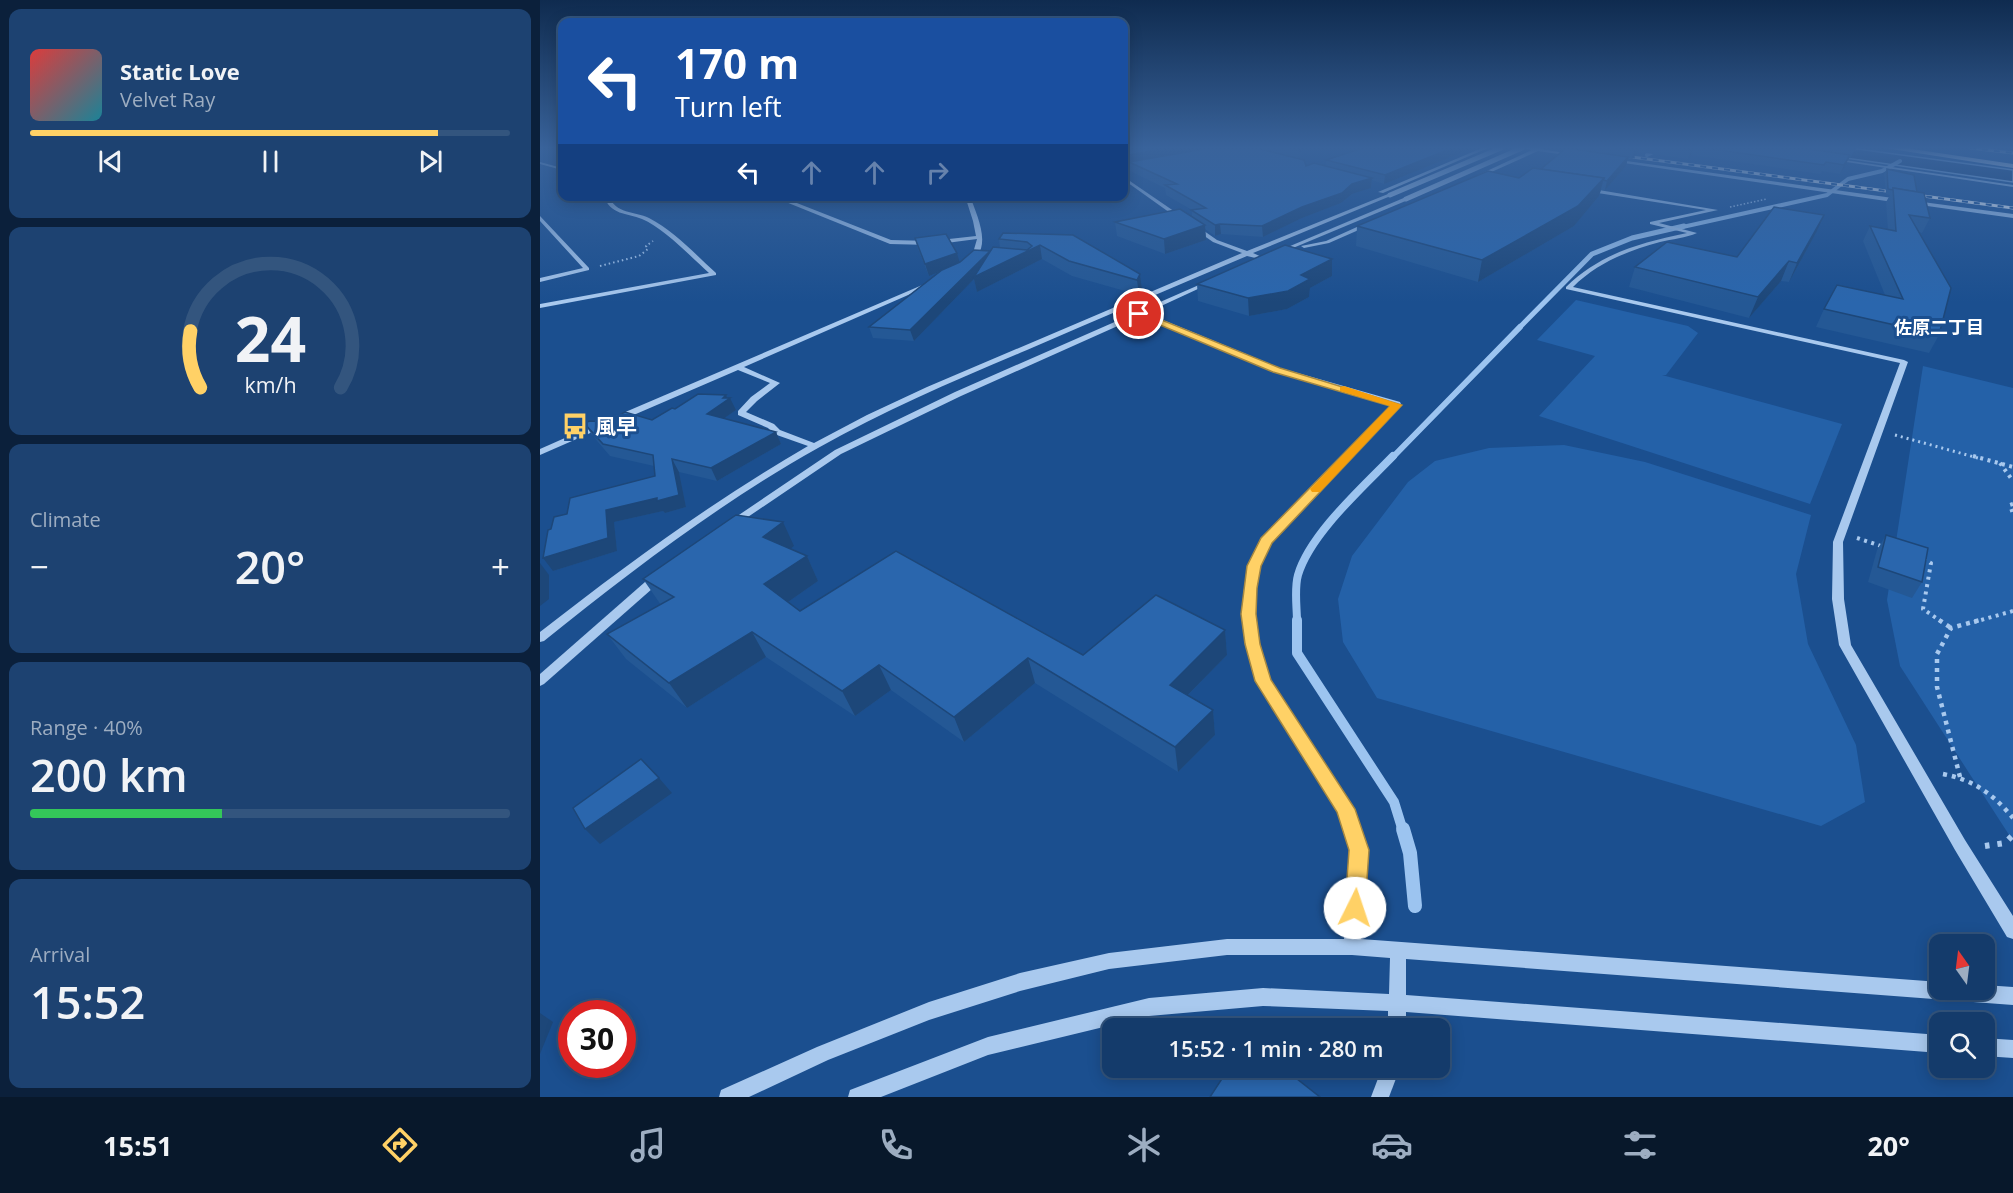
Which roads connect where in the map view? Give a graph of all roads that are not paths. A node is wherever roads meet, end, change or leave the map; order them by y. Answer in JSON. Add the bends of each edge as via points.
{"nodes":[{"id":1,"x":1155,"y":199,"type":"edge"},
{"id":2,"x":1373,"y":199,"type":"edge"},
{"id":3,"x":1406,"y":199,"type":"edge"},
{"id":4,"x":1643,"y":199,"type":"edge"},
{"id":5,"x":1888,"y":199,"type":"edge"},
{"id":6,"x":607,"y":201,"type":"edge"},
{"id":7,"x":786,"y":201,"type":"edge"},
{"id":8,"x":969,"y":201,"type":"edge"},
{"id":9,"x":2013,"y":216,"type":"edge"},
{"id":10,"x":540,"y":218,"type":"edge"},
{"id":11,"x":1378,"y":219,"type":"edge"},
{"id":12,"x":980,"y":237,"type":"junction"},
{"id":13,"x":1280,"y":251,"type":"junction"},
{"id":14,"x":1245,"y":254,"type":"junction"},
{"id":15,"x":976,"y":256,"type":"junction"},
{"id":16,"x":987,"y":257,"type":"edge"},
{"id":17,"x":1262,"y":259,"type":"junction"},
{"id":18,"x":1252,"y":264,"type":"edge"},
{"id":19,"x":960,"y":269,"type":"edge"},
{"id":20,"x":1221,"y":277,"type":"edge"},
{"id":21,"x":540,"y":280,"type":"edge"},
{"id":22,"x":935,"y":282,"type":"edge"},
{"id":23,"x":540,"y":306,"type":"edge"},
{"id":24,"x":1139,"y":314,"type":"junction"},
{"id":25,"x":738,"y":367,"type":"junction"},
{"id":26,"x":814,"y":446,"type":"junction"},
{"id":27,"x":540,"y":452,"type":"edge"},
{"id":28,"x":723,"y":530,"type":"edge"},
{"id":29,"x":666,"y":570,"type":"edge"},
{"id":30,"x":540,"y":638,"type":"edge"},
{"id":31,"x":540,"y":681,"type":"edge"},
{"id":32,"x":2013,"y":931,"type":"edge"},
{"id":33,"x":1352,"y":947,"type":"junction"},
{"id":34,"x":1398,"y":951,"type":"junction"},
{"id":35,"x":2013,"y":996,"type":"edge"},
{"id":36,"x":1398,"y":1004,"type":"junction"},
{"id":37,"x":1397,"y":1018,"type":"edge"},
{"id":38,"x":1929,"y":1043,"type":"edge"},
{"id":39,"x":1995,"y":1048,"type":"edge"},
{"id":40,"x":2013,"y":1049,"type":"edge"},
{"id":41,"x":1387,"y":1078,"type":"edge"},
{"id":42,"x":729,"y":1097,"type":"edge"},
{"id":43,"x":857,"y":1097,"type":"edge"},
{"id":44,"x":1380,"y":1097,"type":"edge"}],
"edges":[{"from":1,"to":14,"type":"street","via":[[1215,241]]},
{"from":2,"to":14,"type":"street"},
{"from":3,"to":13,"type":"street","bridge":true},
{"from":4,"to":32,"type":"street","via":[[1715,210],[1652,223],[1694,233],[1640,245],[1611,257],[1577,277],[1568,288],[1904,363],[1838,542],[1838,599],[1845,645]]},
{"from":5,"to":9,"type":"street"},
{"from":6,"to":23,"type":"street","via":[[630,215],[646,219],[714,274]]},
{"from":7,"to":12,"type":"street","via":[[890,242]]},
{"from":8,"to":12,"type":"street"},
{"from":10,"to":21,"type":"street","via":[[587,268]]},
{"from":11,"to":13,"type":"street","via":[[1327,242]]},
{"from":12,"to":15,"type":"street"},
{"from":13,"to":17,"type":"street"},
{"from":14,"to":17,"type":"street"},
{"from":14,"to":26,"type":"street","via":[[941,384]]},
{"from":15,"to":16,"type":"street"},
{"from":15,"to":19,"type":"street"},
{"from":17,"to":18,"type":"street"},
{"from":20,"to":24,"type":"street"},
{"from":22,"to":25,"type":"street"},
{"from":24,"to":28,"type":"street","via":[[838,452]]},
{"from":24,"to":33,"type":"street","via":[[1277,370],[1397,405],[1266,541],[1254,566],[1248,614],[1263,681],[1345,809],[1359,850]]},
{"from":25,"to":26,"type":"street","via":[[776,383],[741,413]]},
{"from":25,"to":27,"type":"street"},
{"from":26,"to":30,"type":"street","via":[[630,566]]},
{"from":29,"to":31,"type":"street"},
{"from":33,"to":34,"type":"street"},
{"from":33,"to":42,"type":"street","via":[[1227,947],[1109,961],[929,1011],[822,1053]]},
{"from":34,"to":35,"type":"street"},
{"from":34,"to":36,"type":"street"},
{"from":36,"to":37,"type":"street"},
{"from":36,"to":38,"type":"street"},
{"from":36,"to":43,"type":"street","via":[[1263,997],[1149,1007],[988,1046]]},
{"from":39,"to":40,"type":"street"},
{"from":41,"to":44,"type":"street"}]}
